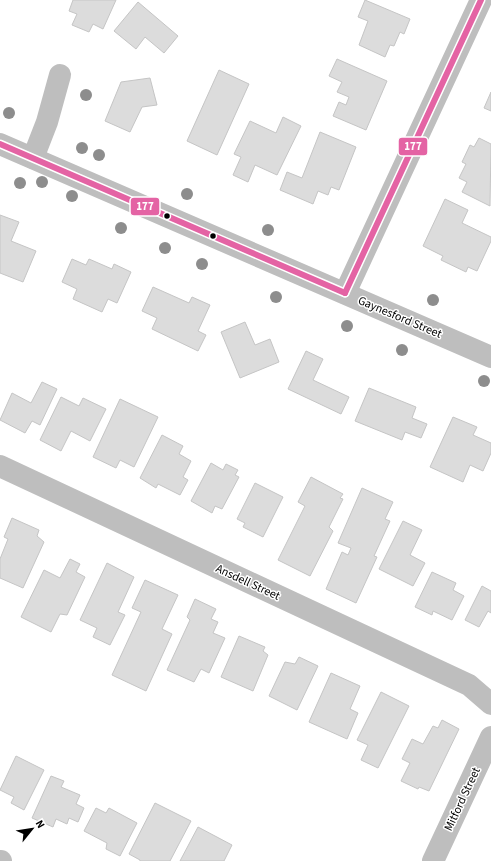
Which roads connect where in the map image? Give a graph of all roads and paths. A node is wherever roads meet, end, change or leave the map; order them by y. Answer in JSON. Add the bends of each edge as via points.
{"nodes":[{"id":1,"x":481,"y":0,"type":"edge"},
{"id":2,"x":60,"y":75,"type":"dead end"},
{"id":3,"x":0,"y":144,"type":"edge"},
{"id":4,"x":33,"y":158,"type":"junction"},
{"id":5,"x":346,"y":293,"type":"junction"},
{"id":6,"x":491,"y":356,"type":"edge"},
{"id":7,"x":0,"y":466,"type":"edge"},
{"id":8,"x":491,"y":704,"type":"edge"},
{"id":9,"x":491,"y":736,"type":"edge"},
{"id":10,"x":432,"y":861,"type":"edge"}],
"edges":[{"from":1,"to":5,"type":"street"},
{"from":2,"to":4,"type":"street","via":[[47,122]]},
{"from":3,"to":4,"type":"street","name":"Gaynesford Street"},
{"from":4,"to":5,"type":"street","name":"Gaynesford Street"},
{"from":5,"to":6,"type":"street","name":"Gaynesford Street"},
{"from":7,"to":8,"type":"street","name":"Ansdell Street","via":[[469,685]]},
{"from":9,"to":10,"type":"street","name":"Mitford Street"}]}
